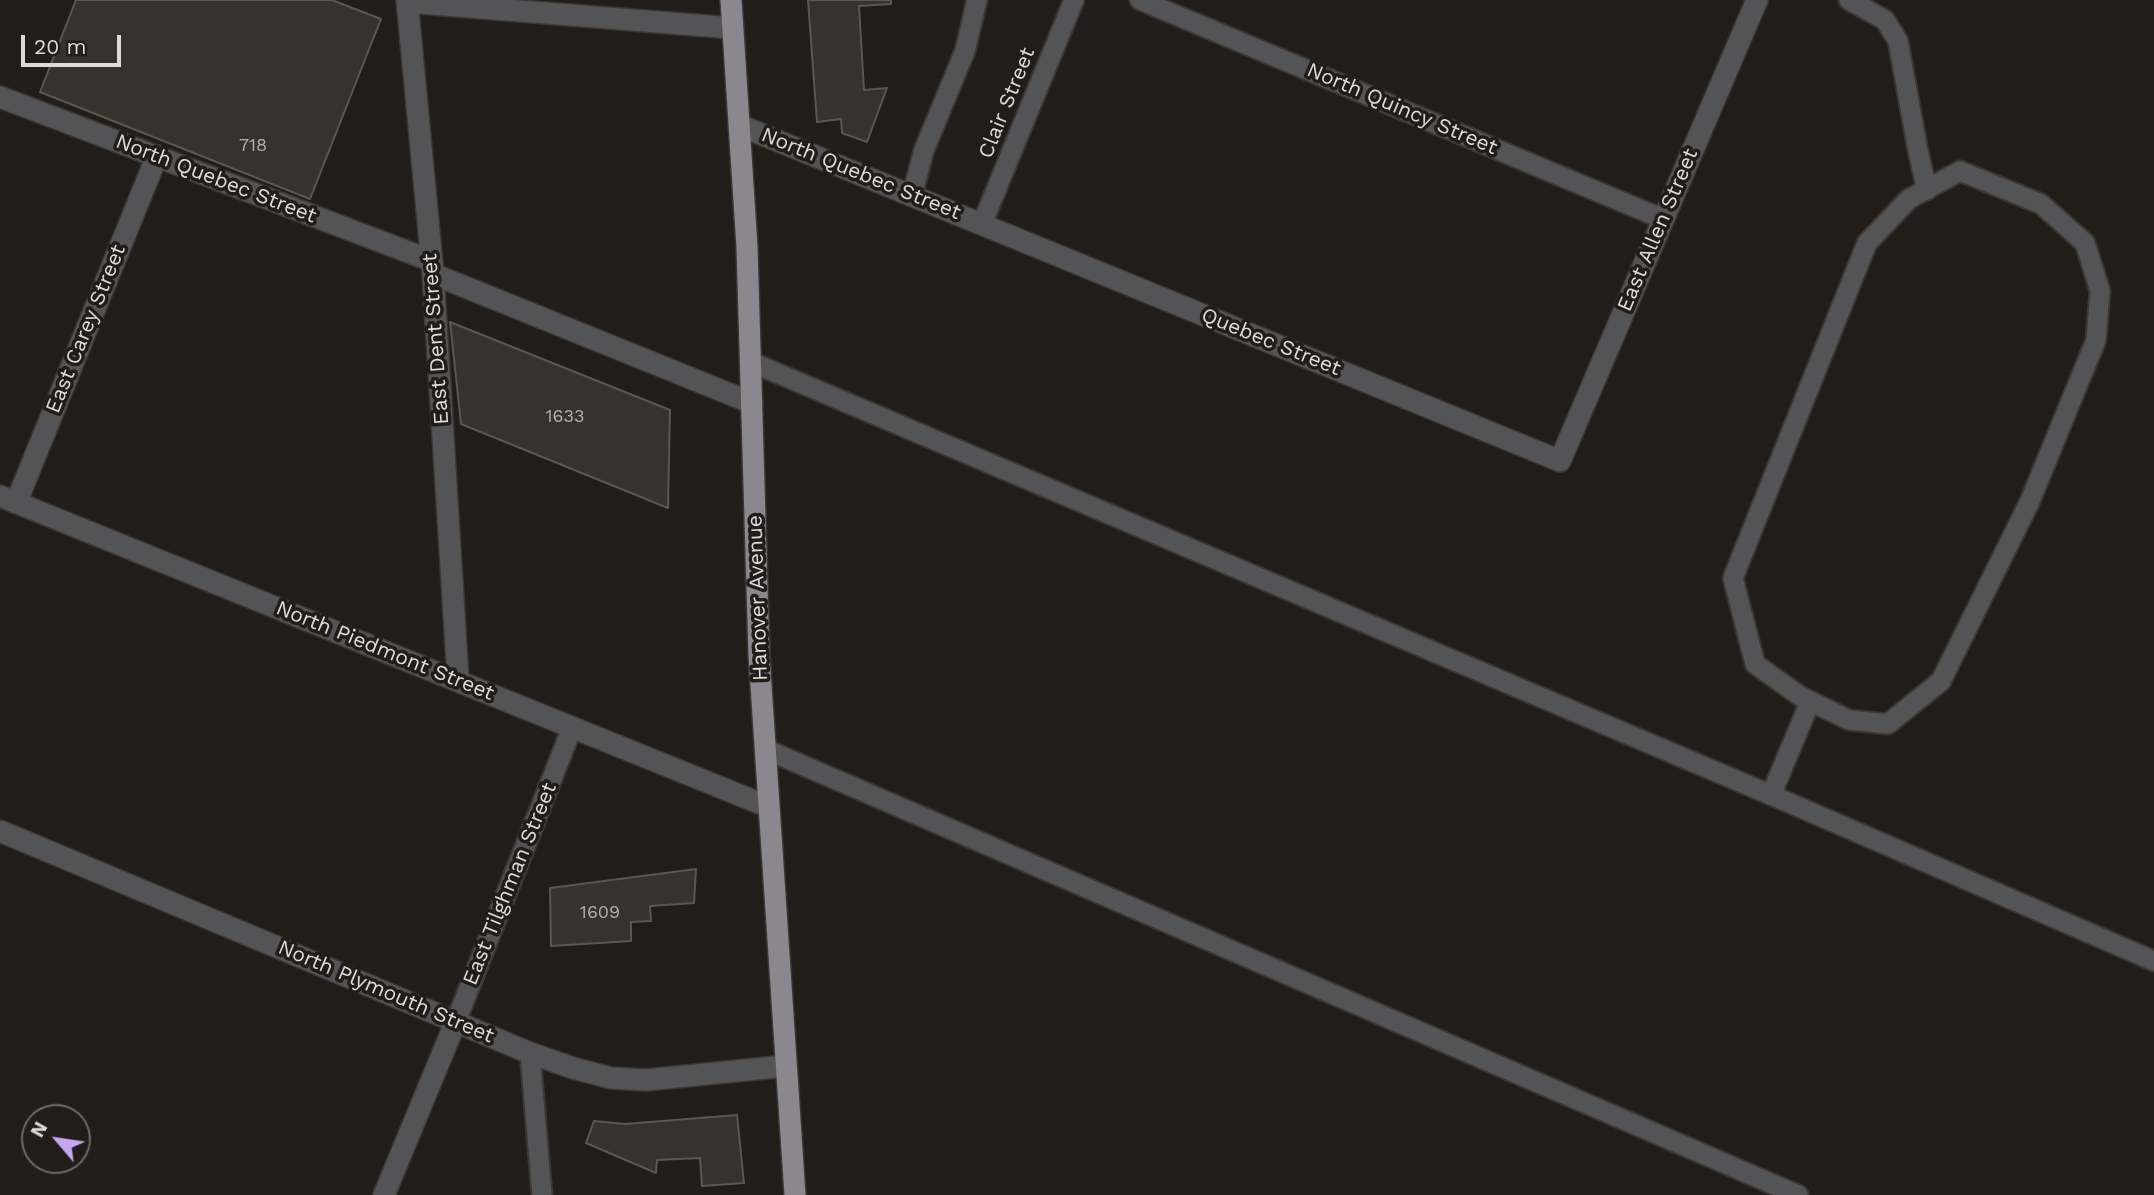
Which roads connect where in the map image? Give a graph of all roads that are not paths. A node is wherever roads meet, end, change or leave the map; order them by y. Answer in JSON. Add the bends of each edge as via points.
{"nodes":[{"id":1,"x":731,"y":0,"type":"edge"},
{"id":2,"x":977,"y":0,"type":"edge"},
{"id":3,"x":1074,"y":0,"type":"edge"},
{"id":4,"x":1140,"y":0,"type":"edge"},
{"id":5,"x":1757,"y":0,"type":"edge"},
{"id":6,"x":1849,"y":0,"type":"edge"},
{"id":7,"x":407,"y":1,"type":"edge"},
{"id":8,"x":733,"y":27,"type":"junction"},
{"id":9,"x":0,"y":97,"type":"edge"},
{"id":10,"x":740,"y":125,"type":"junction"},
{"id":11,"x":157,"y":156,"type":"junction"},
{"id":12,"x":1927,"y":190,"type":"junction"},
{"id":13,"x":912,"y":195,"type":"junction"},
{"id":14,"x":1663,"y":219,"type":"junction"},
{"id":15,"x":982,"y":224,"type":"junction"},
{"id":16,"x":432,"y":267,"type":"junction"},
{"id":17,"x":751,"y":362,"type":"junction"},
{"id":18,"x":752,"y":403,"type":"junction"},
{"id":19,"x":1560,"y":461,"type":"joint"},
{"id":20,"x":8,"y":499,"type":"edge"},
{"id":21,"x":457,"y":679,"type":"junction"},
{"id":22,"x":1810,"y":702,"type":"junction"},
{"id":23,"x":572,"y":728,"type":"junction"},
{"id":24,"x":765,"y":749,"type":"junction"},
{"id":25,"x":1771,"y":795,"type":"junction"},
{"id":26,"x":769,"y":807,"type":"junction"},
{"id":27,"x":0,"y":831,"type":"edge"},
{"id":28,"x":2154,"y":961,"type":"edge"},
{"id":29,"x":456,"y":1021,"type":"junction"},
{"id":30,"x":530,"y":1053,"type":"junction"},
{"id":31,"x":786,"y":1066,"type":"junction"},
{"id":32,"x":384,"y":1195,"type":"edge"},
{"id":33,"x":542,"y":1195,"type":"edge"},
{"id":34,"x":795,"y":1195,"type":"edge"},
{"id":35,"x":1798,"y":1195,"type":"edge"}],
"edges":[{"from":1,"to":8,"type":"main road","name":"Hanover Avenue"},
{"from":2,"to":13,"type":"lane","via":[[965,51],[924,150]]},
{"from":3,"to":15,"type":"lane","name":"Clair Street"},
{"from":4,"to":14,"type":"lane","name":"North Quincy Street"},
{"from":5,"to":14,"type":"street","name":"East Allen Street"},
{"from":6,"to":12,"type":"lane","via":[[1885,20],[1898,41]]},
{"from":7,"to":8,"type":"street"},
{"from":7,"to":16,"type":"street","name":"East Dent Street"},
{"from":8,"to":10,"type":"main road","name":"Hanover Avenue"},
{"from":9,"to":11,"type":"street","name":"North Quebec Street"},
{"from":10,"to":13,"type":"street","name":"North Quebec Street"},
{"from":10,"to":17,"type":"main road","name":"Hanover Avenue"},
{"from":11,"to":16,"type":"street","name":"North Quebec Street"},
{"from":11,"to":20,"type":"street","name":"East Carey Street"},
{"from":12,"to":22,"type":"lane","via":[[1909,199],[1867,243],[1733,578],[1755,664]]},
{"from":12,"to":22,"type":"lane","via":[[1960,172],[2041,204],[2085,243],[2100,291],[2096,340],[2030,501],[1941,681],[1888,723],[1849,720]]},
{"from":13,"to":15,"type":"street","name":"North Quebec Street"},
{"from":14,"to":19,"type":"street","name":"East Allen Street"},
{"from":15,"to":19,"type":"street","name":"Quebec Street"},
{"from":16,"to":18,"type":"street","name":"North Quebec Street"},
{"from":16,"to":21,"type":"street","name":"East Dent Street"},
{"from":17,"to":18,"type":"main road","name":"Hanover Avenue"},
{"from":17,"to":25,"type":"lane"},
{"from":18,"to":24,"type":"main road","name":"Hanover Avenue"},
{"from":20,"to":21,"type":"street","name":"North Piedmont Street"},
{"from":21,"to":23,"type":"street","name":"North Piedmont Street"},
{"from":22,"to":25,"type":"lane"},
{"from":23,"to":26,"type":"street","name":"North Piedmont Street"},
{"from":23,"to":29,"type":"lane","name":"East Tilghman Street"},
{"from":24,"to":26,"type":"main road","name":"Hanover Avenue"},
{"from":24,"to":35,"type":"lane"},
{"from":25,"to":28,"type":"lane"},
{"from":26,"to":31,"type":"main road","name":"Hanover Avenue"},
{"from":27,"to":29,"type":"street","name":"North Plymouth Street"},
{"from":29,"to":30,"type":"street","name":"North Plymouth Street"},
{"from":29,"to":32,"type":"street","name":"East Tilghman Street"},
{"from":30,"to":31,"type":"street","name":"North Plymouth Street","via":[[611,1078],[646,1080]]},
{"from":30,"to":33,"type":"lane"},
{"from":31,"to":34,"type":"main road","name":"Hanover Avenue"}]}
